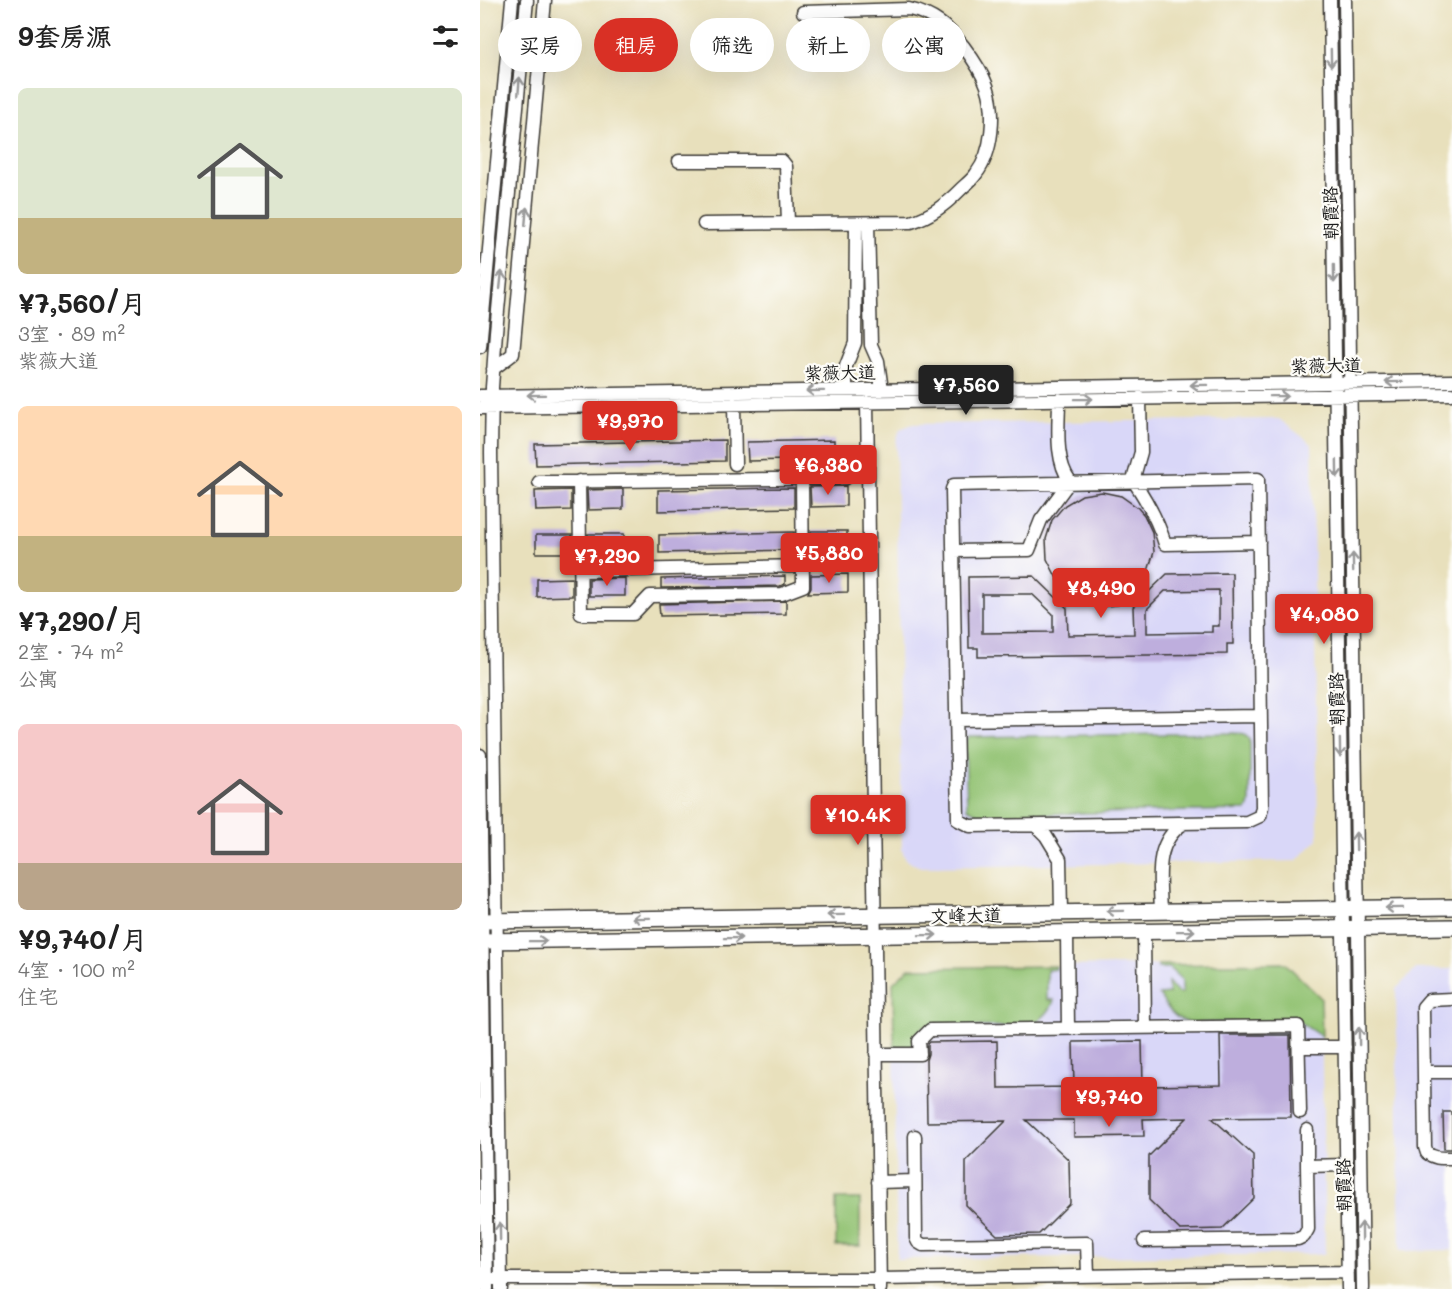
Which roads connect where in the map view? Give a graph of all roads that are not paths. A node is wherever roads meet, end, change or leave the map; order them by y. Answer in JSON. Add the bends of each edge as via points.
{"nodes":[{"id":1,"x":512,"y":0,"type":"edge"},
{"id":2,"x":527,"y":0,"type":"edge"},
{"id":3,"x":545,"y":0,"type":"edge"},
{"id":4,"x":1330,"y":0,"type":"edge"},
{"id":5,"x":1345,"y":0,"type":"edge"},
{"id":6,"x":909,"y":4,"type":"edge"},
{"id":7,"x":803,"y":12,"type":"dead end"},
{"id":8,"x":680,"y":161,"type":"dead end"},
{"id":9,"x":788,"y":223,"type":"junction"},
{"id":10,"x":862,"y":223,"type":"junction"},
{"id":11,"x":704,"y":224,"type":"dead end"},
{"id":12,"x":480,"y":347,"type":"edge"},
{"id":13,"x":493,"y":369,"type":"junction"},
{"id":14,"x":1452,"y":381,"type":"edge"},
{"id":15,"x":1336,"y":389,"type":"junction"},
{"id":16,"x":1350,"y":389,"type":"junction"},
{"id":17,"x":846,"y":390,"type":"junction"},
{"id":18,"x":882,"y":390,"type":"junction"},
{"id":19,"x":1452,"y":394,"type":"edge"},
{"id":20,"x":1140,"y":398,"type":"junction"},
{"id":21,"x":1059,"y":399,"type":"junction"},
{"id":22,"x":486,"y":402,"type":"edge"},
{"id":23,"x":867,"y":402,"type":"junction"},
{"id":24,"x":734,"y":404,"type":"junction"},
{"id":25,"x":735,"y":464,"type":"junction"},
{"id":26,"x":802,"y":478,"type":"junction"},
{"id":27,"x":846,"y":478,"type":"dead end"},
{"id":28,"x":724,"y":479,"type":"junction"},
{"id":29,"x":749,"y":479,"type":"junction"},
{"id":30,"x":1133,"y":480,"type":"junction"},
{"id":31,"x":579,"y":481,"type":"junction"},
{"id":32,"x":1070,"y":481,"type":"junction"},
{"id":33,"x":539,"y":482,"type":"dead end"},
{"id":34,"x":1259,"y":543,"type":"junction"},
{"id":35,"x":953,"y":551,"type":"junction"},
{"id":36,"x":803,"y":566,"type":"junction"},
{"id":37,"x":581,"y":570,"type":"junction"},
{"id":38,"x":1261,"y":716,"type":"junction"},
{"id":39,"x":956,"y":720,"type":"junction"},
{"id":40,"x":480,"y":755,"type":"edge"},
{"id":41,"x":1184,"y":823,"type":"junction"},
{"id":42,"x":1035,"y":825,"type":"junction"},
{"id":43,"x":1452,"y":907,"type":"edge"},
{"id":44,"x":1350,"y":908,"type":"junction"},
{"id":45,"x":1161,"y":910,"type":"junction"},
{"id":46,"x":1060,"y":912,"type":"junction"},
{"id":47,"x":874,"y":914,"type":"junction"},
{"id":48,"x":486,"y":921,"type":"edge"},
{"id":49,"x":1452,"y":927,"type":"edge"},
{"id":50,"x":1350,"y":929,"type":"junction"},
{"id":51,"x":1144,"y":932,"type":"junction"},
{"id":52,"x":1067,"y":933,"type":"junction"},
{"id":53,"x":875,"y":936,"type":"junction"},
{"id":54,"x":486,"y":941,"type":"edge"},
{"id":55,"x":481,"y":981,"type":"edge"},
{"id":56,"x":1452,"y":999,"type":"edge"},
{"id":57,"x":1145,"y":1028,"type":"junction"},
{"id":58,"x":1068,"y":1029,"type":"junction"},
{"id":59,"x":1299,"y":1047,"type":"junction"},
{"id":60,"x":1345,"y":1047,"type":"junction"},
{"id":61,"x":876,"y":1054,"type":"junction"},
{"id":62,"x":1424,"y":1072,"type":"junction"},
{"id":63,"x":1452,"y":1072,"type":"edge"},
{"id":64,"x":1300,"y":1112,"type":"dead end"},
{"id":65,"x":1307,"y":1130,"type":"dead end"},
{"id":66,"x":915,"y":1136,"type":"dead end"},
{"id":67,"x":1452,"y":1158,"type":"edge"},
{"id":68,"x":1346,"y":1165,"type":"junction"},
{"id":69,"x":1307,"y":1166,"type":"junction"},
{"id":70,"x":915,"y":1181,"type":"junction"},
{"id":71,"x":878,"y":1182,"type":"junction"},
{"id":72,"x":1144,"y":1241,"type":"dead end"},
{"id":73,"x":1348,"y":1272,"type":"junction"},
{"id":74,"x":1088,"y":1276,"type":"junction"},
{"id":75,"x":487,"y":1284,"type":"edge"},
{"id":76,"x":501,"y":1284,"type":"edge"},
{"id":77,"x":880,"y":1284,"type":"edge"},
{"id":78,"x":1348,"y":1289,"type":"edge"},
{"id":79,"x":1363,"y":1289,"type":"edge"}],
"edges":[{"from":1,"to":12,"type":"street"},
{"from":13,"to":2,"type":"street","one_way":true},
{"from":13,"to":3,"type":"street","one_way":true,"via":[[513,354]]},
{"from":4,"to":15,"type":"street","name":"朝霞路","one_way":true},
{"from":5,"to":16,"type":"street","name":"朝霞路"},
{"from":6,"to":7,"type":"street"},
{"from":6,"to":10,"type":"street","via":[[940,21],[975,63],[988,88],[990,138],[976,175],[945,206],[911,222]]},
{"from":8,"to":9,"type":"street","via":[[782,161],[786,166]]},
{"from":9,"to":10,"type":"street"},
{"from":9,"to":11,"type":"street"},
{"from":10,"to":17,"type":"street","via":[[855,343],[846,366]]},
{"from":10,"to":18,"type":"street","via":[[872,345]]},
{"from":13,"to":22,"type":"street"},
{"from":14,"to":16,"type":"street","name":"紫薇大道","one_way":true},
{"from":15,"to":16,"type":"street","name":"紫薇大道"},
{"from":15,"to":18,"type":"street","name":"紫薇大道","one_way":true},
{"from":20,"to":15,"type":"street","name":"紫薇大道","one_way":true},
{"from":15,"to":44,"type":"street","name":"朝霞路","one_way":true},
{"from":16,"to":19,"type":"street","name":"紫薇大道"},
{"from":44,"to":16,"type":"street","name":"朝霞路","one_way":true},
{"from":17,"to":18,"type":"street","name":"紫薇大道"},
{"from":17,"to":22,"type":"street","name":"紫薇大道","one_way":true},
{"from":21,"to":20,"type":"street","name":"紫薇大道","one_way":true},
{"from":20,"to":30,"type":"street","via":[[1141,452]]},
{"from":21,"to":23,"type":"street","name":"紫薇大道"},
{"from":21,"to":32,"type":"street","via":[[1060,457]]},
{"from":22,"to":24,"type":"street","name":"紫薇大道"},
{"from":22,"to":48,"type":"street"},
{"from":23,"to":24,"type":"street","name":"紫薇大道"},
{"from":23,"to":47,"type":"street"},
{"from":24,"to":25,"type":"street"},
{"from":25,"to":28,"type":"street"},
{"from":25,"to":29,"type":"street","via":[[741,466]]},
{"from":26,"to":27,"type":"street"},
{"from":26,"to":29,"type":"street"},
{"from":26,"to":36,"type":"street"},
{"from":28,"to":29,"type":"street"},
{"from":28,"to":31,"type":"street"},
{"from":30,"to":32,"type":"street"},
{"from":30,"to":34,"type":"street","via":[[1149,503],[1166,544]]},
{"from":30,"to":34,"type":"street","via":[[1258,479]]},
{"from":31,"to":33,"type":"street"},
{"from":31,"to":37,"type":"street"},
{"from":32,"to":35,"type":"street","via":[[1041,520],[1029,550]]},
{"from":32,"to":35,"type":"street","via":[[954,485]]},
{"from":34,"to":38,"type":"street"},
{"from":35,"to":39,"type":"street"},
{"from":36,"to":37,"type":"street"},
{"from":36,"to":37,"type":"street","via":[[803,586],[782,594],[650,596],[633,614],[581,615]]},
{"from":38,"to":39,"type":"street"},
{"from":38,"to":41,"type":"street","via":[[1260,816],[1247,822]]},
{"from":39,"to":42,"type":"street","via":[[958,820],[970,826]]},
{"from":40,"to":48,"type":"street"},
{"from":41,"to":42,"type":"street"},
{"from":41,"to":45,"type":"street","via":[[1170,833],[1160,855]]},
{"from":42,"to":46,"type":"street","via":[[1060,859]]},
{"from":43,"to":44,"type":"main road","name":"文峰大道","one_way":true},
{"from":44,"to":45,"type":"main road","name":"文峰大道"},
{"from":44,"to":50,"type":"street","name":"朝霞路"},
{"from":45,"to":46,"type":"main road","name":"文峰大道","one_way":true},
{"from":46,"to":47,"type":"main road","name":"文峰大道"},
{"from":47,"to":48,"type":"main road","name":"文峰大道","one_way":true},
{"from":47,"to":53,"type":"street"},
{"from":48,"to":54,"type":"street"},
{"from":49,"to":50,"type":"main road","name":"文峰大道"},
{"from":51,"to":50,"type":"main road","name":"文峰大道","one_way":true},
{"from":50,"to":60,"type":"street","name":"朝霞路"},
{"from":79,"to":50,"type":"street","name":"朝霞路","one_way":true},
{"from":51,"to":52,"type":"main road","name":"文峰大道"},
{"from":51,"to":57,"type":"street"},
{"from":53,"to":52,"type":"main road","name":"文峰大道","one_way":true},
{"from":52,"to":58,"type":"street"},
{"from":54,"to":53,"type":"main road","name":"文峰大道","one_way":true},
{"from":53,"to":61,"type":"street"},
{"from":54,"to":55,"type":"street"},
{"from":76,"to":54,"type":"street","one_way":true},
{"from":55,"to":75,"type":"street"},
{"from":56,"to":62,"type":"street","via":[[1429,1000],[1423,1007]]},
{"from":57,"to":58,"type":"street"},
{"from":57,"to":59,"type":"street","via":[[1298,1026]]},
{"from":58,"to":61,"type":"street","via":[[930,1030],[919,1041],[920,1054]]},
{"from":59,"to":60,"type":"street"},
{"from":59,"to":64,"type":"street"},
{"from":60,"to":68,"type":"street","name":"朝霞路"},
{"from":61,"to":71,"type":"street"},
{"from":62,"to":63,"type":"street"},
{"from":62,"to":67,"type":"street","via":[[1425,1147],[1427,1153],[1437,1158]]},
{"from":65,"to":69,"type":"street"},
{"from":66,"to":70,"type":"street"},
{"from":68,"to":69,"type":"street"},
{"from":68,"to":73,"type":"street","name":"朝霞路"},
{"from":69,"to":72,"type":"street","via":[[1308,1229],[1298,1239]]},
{"from":70,"to":71,"type":"street"},
{"from":70,"to":74,"type":"street","via":[[916,1238],[923,1245],[1087,1243]]},
{"from":71,"to":77,"type":"street"},
{"from":73,"to":74,"type":"street"},
{"from":73,"to":78,"type":"street","name":"朝霞路"},
{"from":74,"to":77,"type":"street"},
{"from":75,"to":76,"type":"street"},
{"from":76,"to":77,"type":"street"}]}
